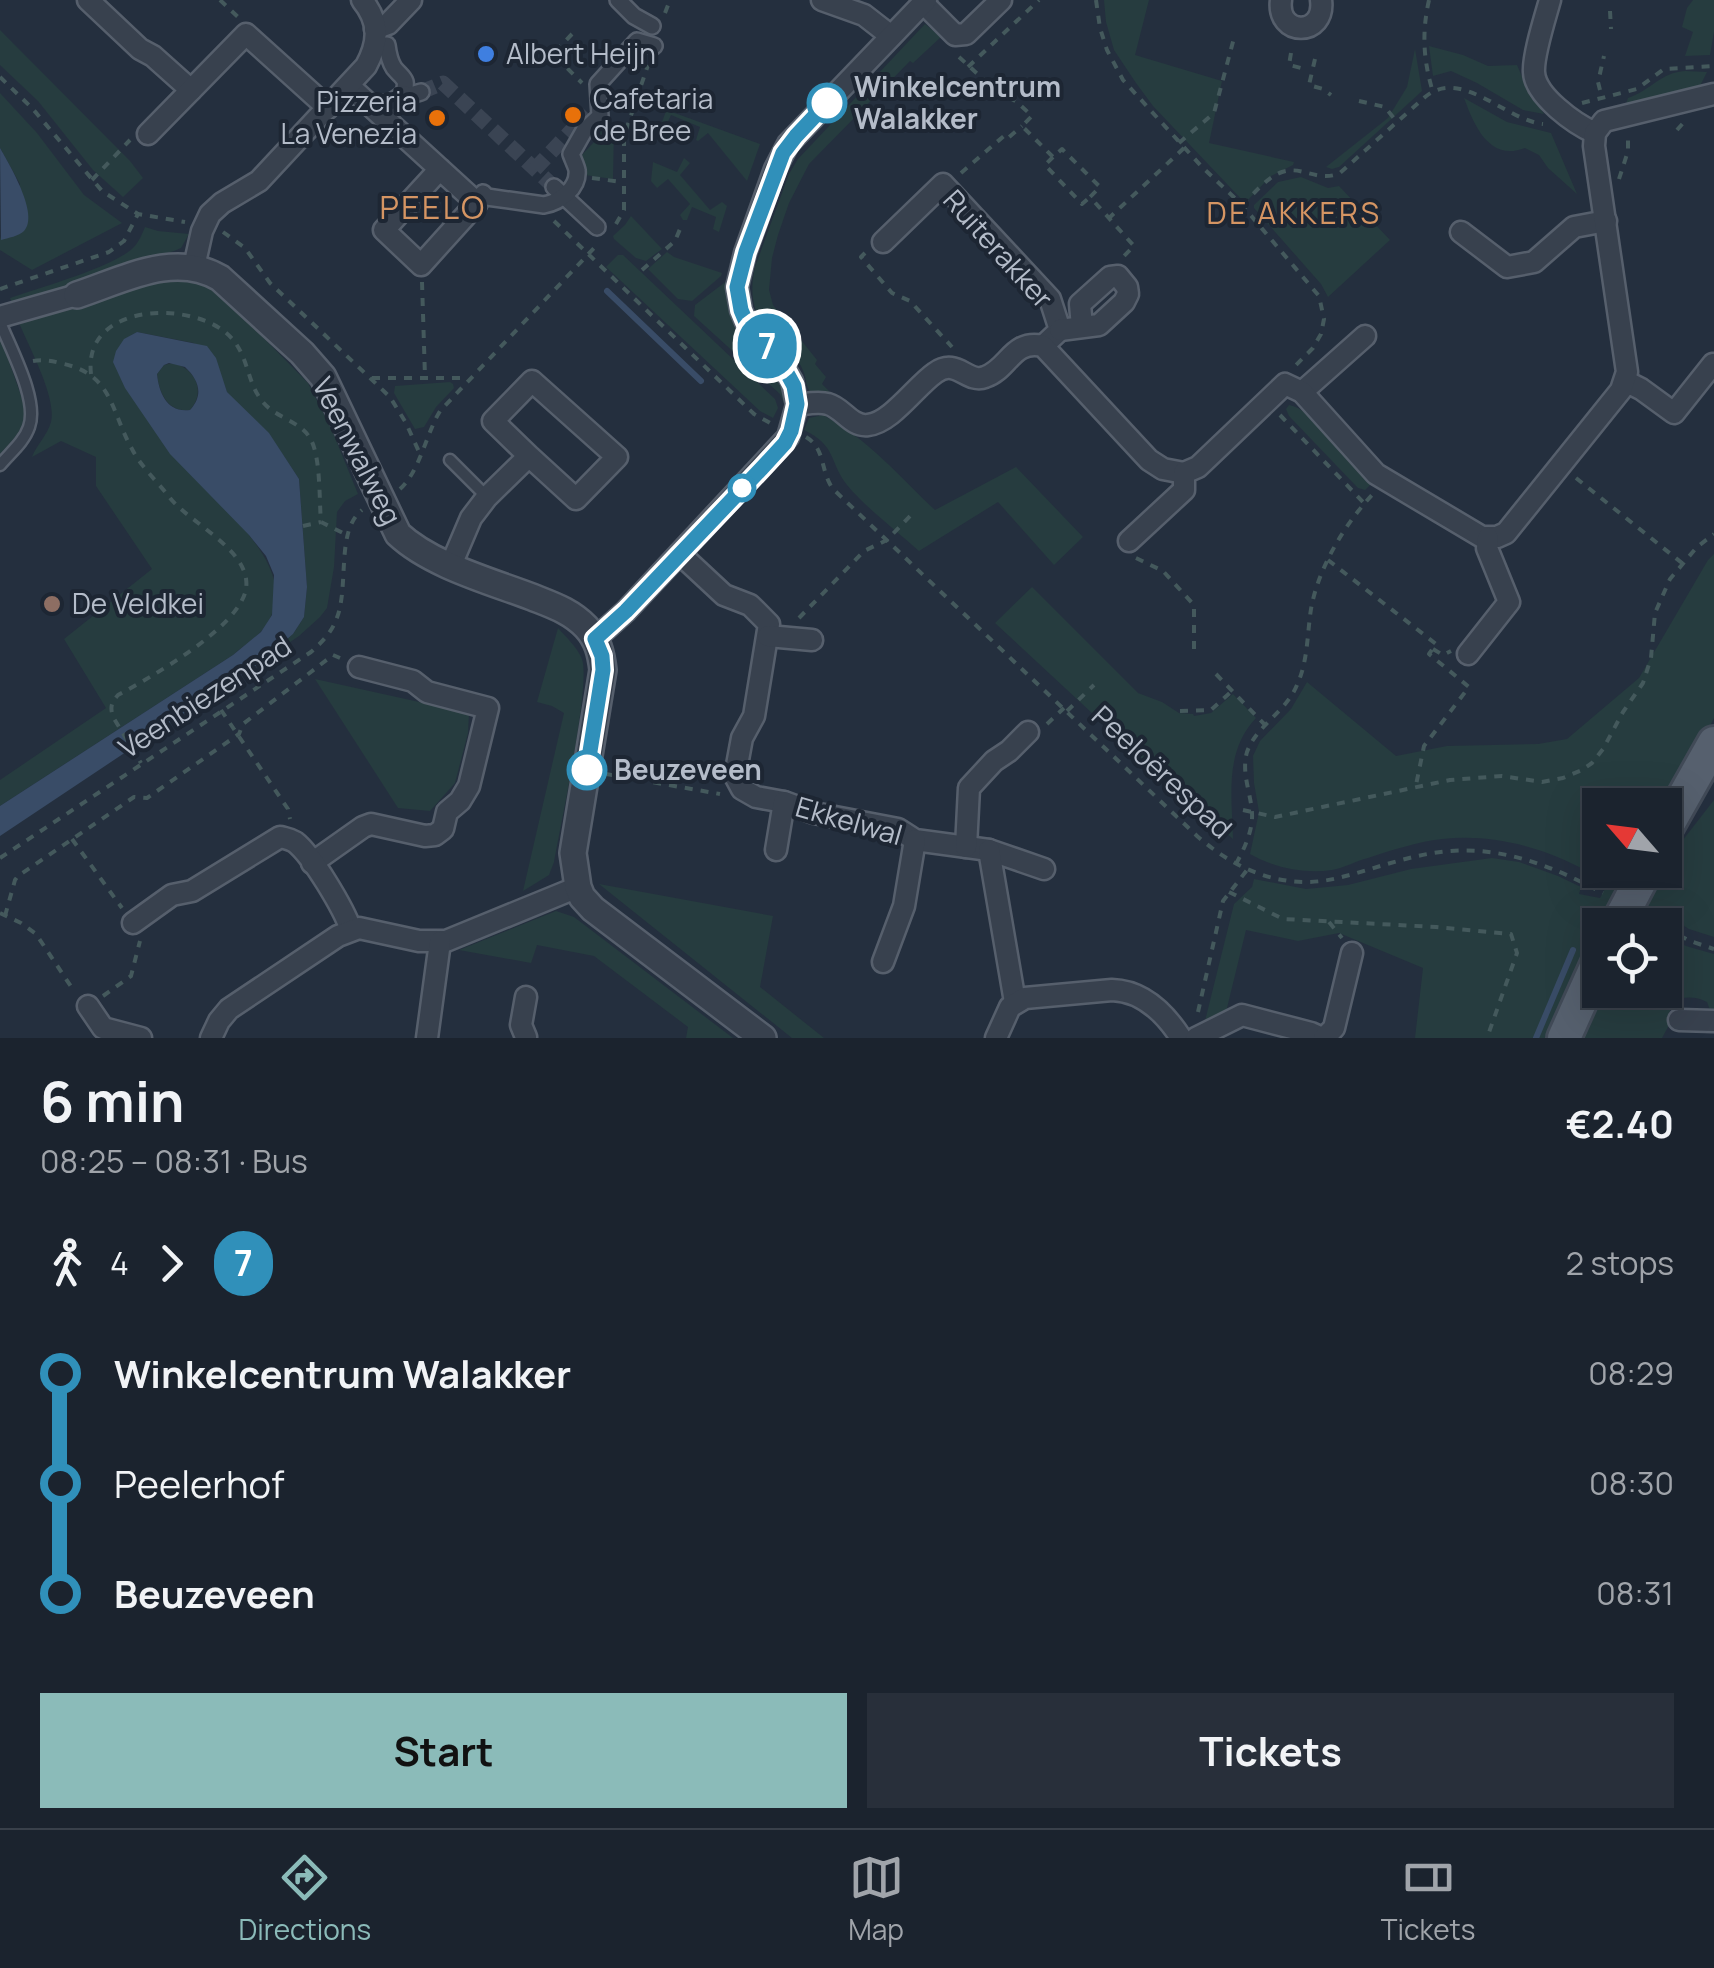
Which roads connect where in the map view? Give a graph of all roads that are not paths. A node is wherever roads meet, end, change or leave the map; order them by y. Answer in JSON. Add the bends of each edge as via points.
{"nodes":[{"id":1,"x":88,"y":0,"type":"edge"},
{"id":2,"x":362,"y":0,"type":"edge"},
{"id":3,"x":410,"y":0,"type":"edge"},
{"id":4,"x":618,"y":0,"type":"edge"},
{"id":5,"x":822,"y":0,"type":"edge"},
{"id":6,"x":1001,"y":0,"type":"edge"},
{"id":7,"x":1280,"y":0,"type":"edge"},
{"id":8,"x":1321,"y":0,"type":"edge"},
{"id":9,"x":1550,"y":0,"type":"edge"},
{"id":10,"x":924,"y":1,"type":"edge"},
{"id":11,"x":652,"y":26,"type":"dead end"},
{"id":12,"x":891,"y":36,"type":"junction"},
{"id":13,"x":381,"y":37,"type":"junction"},
{"id":14,"x":654,"y":46,"type":"road end"},
{"id":15,"x":349,"y":86,"type":"junction"},
{"id":16,"x":191,"y":90,"type":"junction"},
{"id":17,"x":420,"y":92,"type":"tunnel mouth"},
{"id":18,"x":403,"y":94,"type":"junction"},
{"id":19,"x":1714,"y":94,"type":"edge"},
{"id":20,"x":382,"y":104,"type":"dead end"},
{"id":21,"x":328,"y":108,"type":"junction"},
{"id":22,"x":595,"y":112,"type":"junction"},
{"id":23,"x":622,"y":125,"type":"road end"},
{"id":24,"x":1595,"y":133,"type":"junction"},
{"id":25,"x":148,"y":134,"type":"road end"},
{"id":26,"x":440,"y":169,"type":"junction"},
{"id":27,"x":559,"y":192,"type":"junction"},
{"id":28,"x":472,"y":198,"type":"junction"},
{"id":29,"x":1606,"y":221,"type":"junction"},
{"id":30,"x":601,"y":231,"type":"road end"},
{"id":31,"x":1462,"y":232,"type":"dead end"},
{"id":32,"x":883,"y":242,"type":"road end"},
{"id":33,"x":194,"y":267,"type":"junction"},
{"id":34,"x":1118,"y":276,"type":"road end"},
{"id":35,"x":77,"y":294,"type":"joint"},
{"id":36,"x":0,"y":320,"type":"edge"},
{"id":37,"x":1071,"y":328,"type":"junction"},
{"id":38,"x":1365,"y":336,"type":"dead end"},
{"id":39,"x":1043,"y":346,"type":"junction"},
{"id":40,"x":1713,"y":364,"type":"edge"},
{"id":41,"x":1625,"y":382,"type":"junction"},
{"id":42,"x":1293,"y":388,"type":"junction"},
{"id":43,"x":797,"y":404,"type":"junction"},
{"id":44,"x":529,"y":456,"type":"junction"},
{"id":45,"x":450,"y":460,"type":"dead end"},
{"id":46,"x":0,"y":465,"type":"edge"},
{"id":47,"x":1184,"y":472,"type":"junction"},
{"id":48,"x":487,"y":497,"type":"junction"},
{"id":49,"x":1488,"y":538,"type":"junction"},
{"id":50,"x":1129,"y":541,"type":"road end"},
{"id":51,"x":680,"y":554,"type":"junction"},
{"id":52,"x":450,"y":565,"type":"junction"},
{"id":53,"x":768,"y":636,"type":"junction"},
{"id":54,"x":805,"y":638,"type":"road end"},
{"id":55,"x":595,"y":639,"type":"junction"},
{"id":56,"x":1468,"y":654,"type":"dead end"},
{"id":57,"x":358,"y":667,"type":"dead end"},
{"id":58,"x":1028,"y":732,"type":"dead end"},
{"id":59,"x":1714,"y":744,"type":"edge"},
{"id":60,"x":1714,"y":780,"type":"edge"},
{"id":61,"x":1682,"y":800,"type":"edge"},
{"id":62,"x":784,"y":802,"type":"junction"},
{"id":63,"x":1682,"y":827,"type":"edge"},
{"id":64,"x":915,"y":840,"type":"junction"},
{"id":65,"x":966,"y":847,"type":"junction"},
{"id":66,"x":776,"y":850,"type":"dead end"},
{"id":67,"x":989,"y":850,"type":"junction"},
{"id":68,"x":312,"y":863,"type":"junction"},
{"id":69,"x":1044,"y":869,"type":"dead end"},
{"id":70,"x":578,"y":887,"type":"junction"},
{"id":71,"x":133,"y":923,"type":"dead end"},
{"id":72,"x":350,"y":930,"type":"junction"},
{"id":73,"x":440,"y":942,"type":"junction"},
{"id":74,"x":1352,"y":953,"type":"dead end"},
{"id":75,"x":884,"y":962,"type":"dead end"},
{"id":76,"x":526,"y":997,"type":"dead end"},
{"id":77,"x":1582,"y":998,"type":"edge"},
{"id":78,"x":1016,"y":1002,"type":"junction"},
{"id":79,"x":88,"y":1006,"type":"road end"},
{"id":80,"x":1679,"y":1020,"type":"dead end"},
{"id":81,"x":1714,"y":1021,"type":"edge"},
{"id":82,"x":142,"y":1038,"type":"edge"},
{"id":83,"x":211,"y":1038,"type":"edge"},
{"id":84,"x":427,"y":1038,"type":"edge"},
{"id":85,"x":528,"y":1038,"type":"edge"},
{"id":86,"x":763,"y":1038,"type":"edge"},
{"id":87,"x":996,"y":1038,"type":"edge"},
{"id":88,"x":1181,"y":1038,"type":"edge"},
{"id":89,"x":1198,"y":1038,"type":"edge"},
{"id":90,"x":1323,"y":1038,"type":"edge"},
{"id":91,"x":1564,"y":1038,"type":"edge"}],
"edges":[{"from":1,"to":16,"type":"street"},
{"from":2,"to":13,"type":"street"},
{"from":3,"to":13,"type":"street"},
{"from":4,"to":11,"type":"street"},
{"from":5,"to":12,"type":"street","via":[[864,15]]},
{"from":6,"to":10,"type":"street","via":[[966,34],[955,35]]},
{"from":7,"to":8,"type":"street","via":[[1284,21],[1296,28],[1320,17]]},
{"from":9,"to":24,"type":"street","via":[[1537,83],[1562,112]]},
{"from":10,"to":12,"type":"street"},
{"from":12,"to":43,"type":"street","via":[[788,144],[738,277],[746,322],[787,370]]},
{"from":13,"to":15,"type":"street"},
{"from":13,"to":18,"type":"street","via":[[392,66],[406,78]]},
{"from":14,"to":22,"type":"street","via":[[636,41],[598,84]]},
{"from":15,"to":21,"type":"street"},
{"from":15,"to":26,"type":"street"},
{"from":16,"to":21,"type":"street","via":[[246,34]]},
{"from":16,"to":25,"type":"street"},
{"from":17,"to":18,"type":"street"},
{"from":18,"to":20,"type":"street"},
{"from":19,"to":24,"type":"street","via":[[1604,121]]},
{"from":21,"to":33,"type":"street","via":[[266,175],[210,214]]},
{"from":22,"to":23,"type":"street"},
{"from":22,"to":27,"type":"street","via":[[570,154],[577,176]]},
{"from":24,"to":29,"type":"street"},
{"from":26,"to":28,"type":"street"},
{"from":26,"to":28,"type":"street","via":[[384,230],[421,265],[478,203]]},
{"from":27,"to":28,"type":"street","via":[[553,204],[544,205],[483,194]]},
{"from":27,"to":30,"type":"street"},
{"from":29,"to":31,"type":"street","via":[[1574,227],[1534,262],[1508,267]]},
{"from":29,"to":41,"type":"street"},
{"from":32,"to":37,"type":"street","name":"Ruiterakker","via":[[943,184]]},
{"from":33,"to":35,"type":"street","via":[[160,268]]},
{"from":33,"to":52,"type":"street","name":"Veenwalweg","via":[[232,288],[323,376],[392,524],[407,543]]},
{"from":34,"to":37,"type":"street","name":"Ruiterakker","via":[[1127,286],[1124,302],[1099,325]]},
{"from":35,"to":36,"type":"street"},
{"from":36,"to":46,"type":"lane","via":[[31,419]]},
{"from":37,"to":39,"type":"street","name":"Ruiterakker"},
{"from":38,"to":42,"type":"street"},
{"from":39,"to":43,"type":"street","name":"Ruiterakker","via":[[1030,343],[978,379],[951,367],[937,370],[886,417],[866,426],[829,404]]},
{"from":39,"to":47,"type":"street","name":"Ruiterakker","via":[[1149,460]]},
{"from":40,"to":41,"type":"street","via":[[1674,414]]},
{"from":41,"to":49,"type":"street","via":[[1506,534]]},
{"from":42,"to":47,"type":"street","via":[[1266,400],[1198,467]]},
{"from":42,"to":49,"type":"street","via":[[1376,474]]},
{"from":43,"to":51,"type":"street","via":[[785,443]]},
{"from":44,"to":44,"type":"street","via":[[576,499],[617,458],[532,380],[493,421]]},
{"from":44,"to":48,"type":"street"},
{"from":45,"to":48,"type":"lane"},
{"from":47,"to":50,"type":"street","via":[[1184,490]]},
{"from":48,"to":52,"type":"street"},
{"from":49,"to":56,"type":"street","via":[[1509,602]]},
{"from":51,"to":53,"type":"street","via":[[724,594],[764,617]]},
{"from":51,"to":55,"type":"street"},
{"from":52,"to":55,"type":"street","name":"Veenwalweg","via":[[564,610]]},
{"from":53,"to":54,"type":"street"},
{"from":53,"to":62,"type":"street","name":"Ekkelwal","via":[[736,776],[742,789]]},
{"from":55,"to":70,"type":"street","via":[[603,670],[573,852]]},
{"from":57,"to":68,"type":"street","via":[[488,708],[469,786],[447,812],[443,829],[425,836],[371,824]]},
{"from":58,"to":65,"type":"street","via":[[968,788]]},
{"from":59,"to":61,"type":"main road"},
{"from":60,"to":63,"type":"main road"},
{"from":62,"to":64,"type":"street","name":"Ekkelwal","via":[[898,828]]},
{"from":62,"to":66,"type":"street","name":"Ekkelwal"},
{"from":64,"to":65,"type":"street","name":"Ekkelwal"},
{"from":64,"to":75,"type":"street","via":[[904,906]]},
{"from":65,"to":67,"type":"street","name":"Ekkelwal"},
{"from":67,"to":69,"type":"street","name":"Ekkelwal"},
{"from":67,"to":78,"type":"street"},
{"from":68,"to":71,"type":"street","via":[[291,839],[280,837]]},
{"from":68,"to":72,"type":"street"},
{"from":70,"to":73,"type":"street"},
{"from":70,"to":86,"type":"street","via":[[593,910]]},
{"from":72,"to":73,"type":"street"},
{"from":72,"to":83,"type":"street","via":[[229,1009]]},
{"from":73,"to":84,"type":"street"},
{"from":74,"to":90,"type":"street","via":[[1334,1028]]},
{"from":76,"to":85,"type":"street","via":[[521,1025]]},
{"from":77,"to":91,"type":"main road"},
{"from":78,"to":87,"type":"street"},
{"from":78,"to":88,"type":"street","via":[[1125,990],[1148,1002]]},
{"from":79,"to":82,"type":"street","via":[[104,1028]]},
{"from":80,"to":81,"type":"street"},
{"from":89,"to":90,"type":"street","via":[[1242,1016]]}]}
